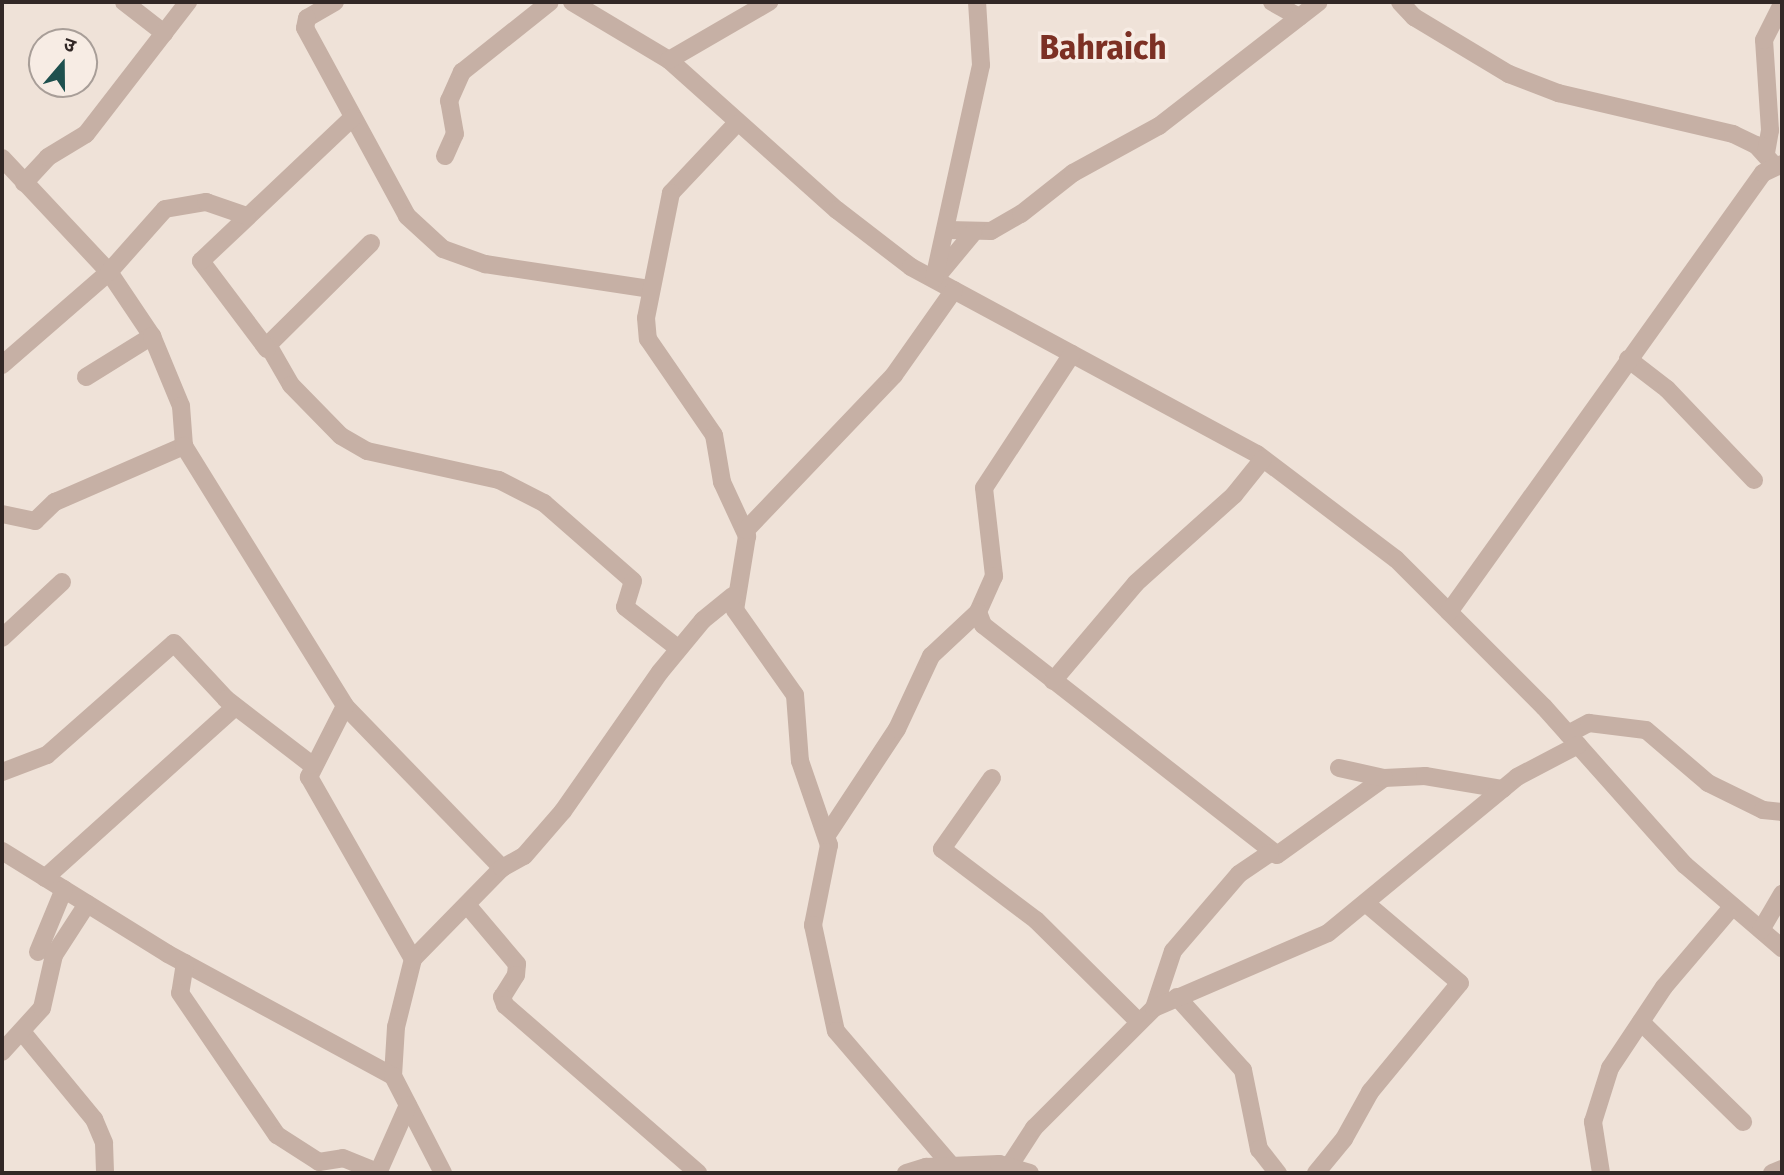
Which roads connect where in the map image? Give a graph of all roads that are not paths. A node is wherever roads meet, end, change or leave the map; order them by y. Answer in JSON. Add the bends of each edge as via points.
{"nodes":[{"id":1,"x":124,"y":2,"type":"edge"},
{"id":2,"x":188,"y":2,"type":"edge"},
{"id":3,"x":335,"y":2,"type":"edge"},
{"id":4,"x":550,"y":2,"type":"edge"},
{"id":5,"x":572,"y":2,"type":"edge"},
{"id":6,"x":769,"y":2,"type":"edge"},
{"id":7,"x":977,"y":2,"type":"edge"},
{"id":8,"x":1272,"y":2,"type":"edge"},
{"id":9,"x":1319,"y":2,"type":"edge"},
{"id":10,"x":1400,"y":2,"type":"edge"},
{"id":11,"x":1782,"y":4,"type":"edge"},
{"id":12,"x":1299,"y":17,"type":"junction"},
{"id":13,"x":164,"y":33,"type":"junction"},
{"id":14,"x":669,"y":60,"type":"junction"},
{"id":15,"x":352,"y":118,"type":"junction"},
{"id":16,"x":736,"y":124,"type":"junction"},
{"id":17,"x":1751,"y":142,"type":"junction"},
{"id":18,"x":445,"y":156,"type":"dead end"},
{"id":19,"x":2,"y":158,"type":"edge"},
{"id":20,"x":1746,"y":161,"type":"dead end"},
{"id":21,"x":1774,"y":161,"type":"edge"},
{"id":22,"x":24,"y":183,"type":"junction"},
{"id":23,"x":247,"y":216,"type":"junction"},
{"id":24,"x":948,"y":230,"type":"junction"},
{"id":25,"x":973,"y":233,"type":"junction"},
{"id":26,"x":371,"y":243,"type":"dead end"},
{"id":27,"x":109,"y":272,"type":"junction"},
{"id":28,"x":934,"y":279,"type":"junction"},
{"id":29,"x":651,"y":289,"type":"junction"},
{"id":30,"x":954,"y":290,"type":"junction"},
{"id":31,"x":152,"y":336,"type":"junction"},
{"id":32,"x":267,"y":349,"type":"junction"},
{"id":33,"x":1073,"y":354,"type":"junction"},
{"id":34,"x":1628,"y":359,"type":"junction"},
{"id":35,"x":2,"y":365,"type":"edge"},
{"id":36,"x":86,"y":377,"type":"dead end"},
{"id":37,"x":184,"y":446,"type":"junction"},
{"id":38,"x":1263,"y":459,"type":"junction"},
{"id":39,"x":1754,"y":480,"type":"dead end"},
{"id":40,"x":2,"y":514,"type":"edge"},
{"id":41,"x":746,"y":530,"type":"junction"},
{"id":42,"x":62,"y":582,"type":"dead end"},
{"id":43,"x":733,"y":596,"type":"junction"},
{"id":44,"x":978,"y":612,"type":"junction"},
{"id":45,"x":1449,"y":612,"type":"junction"},
{"id":46,"x":2,"y":638,"type":"edge"},
{"id":47,"x":679,"y":649,"type":"junction"},
{"id":48,"x":1053,"y":681,"type":"junction"},
{"id":49,"x":345,"y":706,"type":"junction"},
{"id":50,"x":236,"y":708,"type":"junction"},
{"id":51,"x":1573,"y":740,"type":"junction"},
{"id":52,"x":312,"y":765,"type":"junction"},
{"id":53,"x":1339,"y":768,"type":"dead end"},
{"id":54,"x":2,"y":772,"type":"edge"},
{"id":55,"x":992,"y":778,"type":"dead end"},
{"id":56,"x":1384,"y":778,"type":"junction"},
{"id":57,"x":1503,"y":789,"type":"junction"},
{"id":58,"x":1782,"y":812,"type":"edge"},
{"id":59,"x":827,"y":835,"type":"junction"},
{"id":60,"x":2,"y":851,"type":"edge"},
{"id":61,"x":1270,"y":853,"type":"junction"},
{"id":62,"x":502,"y":868,"type":"junction"},
{"id":63,"x":45,"y":878,"type":"junction"},
{"id":64,"x":64,"y":889,"type":"junction"},
{"id":65,"x":1782,"y":894,"type":"edge"},
{"id":66,"x":87,"y":904,"type":"junction"},
{"id":67,"x":1367,"y":904,"type":"junction"},
{"id":68,"x":468,"y":906,"type":"junction"},
{"id":69,"x":1733,"y":906,"type":"junction"},
{"id":70,"x":1761,"y":930,"type":"junction"},
{"id":71,"x":1782,"y":948,"type":"edge"},
{"id":72,"x":38,"y":953,"type":"dead end"},
{"id":73,"x":413,"y":959,"type":"junction"},
{"id":74,"x":185,"y":963,"type":"junction"},
{"id":75,"x":1177,"y":996,"type":"junction"},
{"id":76,"x":1154,"y":1008,"type":"junction"},
{"id":77,"x":1138,"y":1021,"type":"junction"},
{"id":78,"x":1641,"y":1022,"type":"junction"},
{"id":79,"x":23,"y":1033,"type":"junction"},
{"id":80,"x":2,"y":1052,"type":"edge"},
{"id":81,"x":393,"y":1076,"type":"junction"},
{"id":82,"x":408,"y":1105,"type":"junction"},
{"id":83,"x":1743,"y":1122,"type":"dead end"},
{"id":84,"x":337,"y":1160,"type":"junction"},
{"id":85,"x":951,"y":1165,"type":"junction"},
{"id":86,"x":1010,"y":1165,"type":"junction"},
{"id":87,"x":1782,"y":1168,"type":"edge"},
{"id":88,"x":105,"y":1173,"type":"edge"},
{"id":89,"x":324,"y":1173,"type":"edge"},
{"id":90,"x":378,"y":1173,"type":"edge"},
{"id":91,"x":443,"y":1173,"type":"edge"},
{"id":92,"x":698,"y":1173,"type":"edge"},
{"id":93,"x":906,"y":1173,"type":"edge"},
{"id":94,"x":1030,"y":1173,"type":"edge"},
{"id":95,"x":1279,"y":1173,"type":"edge"},
{"id":96,"x":1316,"y":1173,"type":"edge"},
{"id":97,"x":1601,"y":1173,"type":"edge"},
{"id":98,"x":1772,"y":1173,"type":"edge"}],
"edges":[{"from":1,"to":13,"type":"street"},
{"from":2,"to":13,"type":"street"},
{"from":3,"to":15,"type":"street","via":[[304,23]]},
{"from":4,"to":18,"type":"street","via":[[462,72],[449,101],[455,134]]},
{"from":5,"to":14,"type":"street"},
{"from":6,"to":14,"type":"street"},
{"from":7,"to":24,"type":"street","via":[[981,65]]},
{"from":8,"to":12,"type":"street"},
{"from":9,"to":12,"type":"street"},
{"from":10,"to":17,"type":"street","via":[[1414,18],[1509,74],[1558,93],[1704,125]]},
{"from":11,"to":21,"type":"street","via":[[1765,40]]},
{"from":12,"to":25,"type":"street","via":[[1158,126],[1095,159],[991,231]]},
{"from":13,"to":22,"type":"street","via":[[86,134],[48,157]]},
{"from":14,"to":16,"type":"street"},
{"from":15,"to":23,"type":"street"},
{"from":15,"to":29,"type":"street","via":[[407,216],[443,249],[485,264]]},
{"from":16,"to":28,"type":"street","via":[[837,210]]},
{"from":16,"to":29,"type":"street","via":[[671,193]]},
{"from":17,"to":20,"type":"street"},
{"from":17,"to":21,"type":"street"},
{"from":19,"to":22,"type":"street"},
{"from":21,"to":34,"type":"street"},
{"from":22,"to":27,"type":"street"},
{"from":23,"to":27,"type":"street","via":[[206,202],[165,209]]},
{"from":23,"to":32,"type":"street","via":[[201,261]]},
{"from":24,"to":25,"type":"street"},
{"from":24,"to":28,"type":"street"},
{"from":25,"to":28,"type":"street"},
{"from":26,"to":32,"type":"street"},
{"from":27,"to":31,"type":"street"},
{"from":27,"to":35,"type":"street"},
{"from":28,"to":30,"type":"street"},
{"from":29,"to":41,"type":"street","via":[[648,339],[714,435],[722,482]]},
{"from":30,"to":33,"type":"street"},
{"from":30,"to":41,"type":"street","via":[[894,375]]},
{"from":31,"to":36,"type":"street"},
{"from":31,"to":37,"type":"street","via":[[181,406]]},
{"from":32,"to":47,"type":"street","via":[[306,404],[353,444],[518,486],[572,522],[633,581],[625,607]]},
{"from":33,"to":38,"type":"street"},
{"from":33,"to":44,"type":"street","via":[[989,474],[984,501],[994,576]]},
{"from":34,"to":39,"type":"street","via":[[1667,389]]},
{"from":34,"to":45,"type":"street"},
{"from":37,"to":40,"type":"street","via":[[55,502],[36,521]]},
{"from":37,"to":49,"type":"street"},
{"from":38,"to":45,"type":"street","via":[[1396,559]]},
{"from":38,"to":48,"type":"street","via":[[1234,495],[1136,583]]},
{"from":41,"to":43,"type":"street"},
{"from":42,"to":46,"type":"street"},
{"from":43,"to":47,"type":"street","via":[[702,620]]},
{"from":43,"to":59,"type":"street","via":[[743,622],[792,683],[800,761]]},
{"from":44,"to":48,"type":"street","via":[[983,625]]},
{"from":44,"to":59,"type":"street","via":[[931,656],[897,729]]},
{"from":45,"to":51,"type":"street"},
{"from":47,"to":62,"type":"street","via":[[563,811],[524,856]]},
{"from":48,"to":61,"type":"street"},
{"from":49,"to":52,"type":"street"},
{"from":49,"to":62,"type":"street"},
{"from":50,"to":52,"type":"street"},
{"from":50,"to":54,"type":"street","via":[[181,646],[168,644],[47,755]]},
{"from":50,"to":63,"type":"street"},
{"from":51,"to":57,"type":"street"},
{"from":51,"to":58,"type":"street","via":[[1590,723],[1646,730],[1708,783],[1763,810]]},
{"from":51,"to":69,"type":"street","via":[[1685,865]]},
{"from":52,"to":73,"type":"street","via":[[309,777]]},
{"from":53,"to":56,"type":"street"},
{"from":55,"to":77,"type":"street","via":[[944,839],[942,849],[1036,920]]},
{"from":56,"to":57,"type":"street","via":[[1425,776]]},
{"from":56,"to":61,"type":"street","via":[[1282,855]]},
{"from":57,"to":67,"type":"street"},
{"from":59,"to":85,"type":"street","via":[[829,866],[813,925],[836,1031]]},
{"from":60,"to":63,"type":"street"},
{"from":61,"to":76,"type":"street","via":[[1239,874],[1173,951]]},
{"from":62,"to":68,"type":"street"},
{"from":63,"to":64,"type":"street"},
{"from":64,"to":66,"type":"street"},
{"from":64,"to":72,"type":"street"},
{"from":65,"to":70,"type":"street"},
{"from":66,"to":74,"type":"street"},
{"from":66,"to":79,"type":"street","via":[[54,955],[41,1008]]},
{"from":67,"to":75,"type":"street","via":[[1307,945]]},
{"from":67,"to":96,"type":"street","via":[[1460,983],[1370,1091],[1344,1139]]},
{"from":68,"to":73,"type":"street"},
{"from":68,"to":92,"type":"street","via":[[517,964],[516,975],[502,997],[505,1005]]},
{"from":69,"to":70,"type":"street"},
{"from":69,"to":78,"type":"street"},
{"from":70,"to":71,"type":"street"},
{"from":73,"to":81,"type":"street","via":[[396,1027]]},
{"from":74,"to":81,"type":"street"},
{"from":74,"to":84,"type":"street","via":[[180,993],[277,1135],[303,1155],[318,1161]]},
{"from":75,"to":76,"type":"street"},
{"from":75,"to":95,"type":"street","via":[[1243,1070],[1259,1149]]},
{"from":76,"to":77,"type":"street"},
{"from":77,"to":86,"type":"street","via":[[1034,1128]]},
{"from":78,"to":83,"type":"street"},
{"from":78,"to":97,"type":"street","via":[[1611,1068],[1593,1122]]},
{"from":79,"to":80,"type":"street"},
{"from":79,"to":88,"type":"street","via":[[94,1119],[104,1143]]},
{"from":81,"to":82,"type":"street"},
{"from":82,"to":90,"type":"street"},
{"from":82,"to":91,"type":"street"},
{"from":84,"to":89,"type":"street"},
{"from":84,"to":90,"type":"street"},
{"from":85,"to":86,"type":"street"},
{"from":85,"to":93,"type":"street"},
{"from":86,"to":94,"type":"street"},
{"from":87,"to":98,"type":"street"}]}
